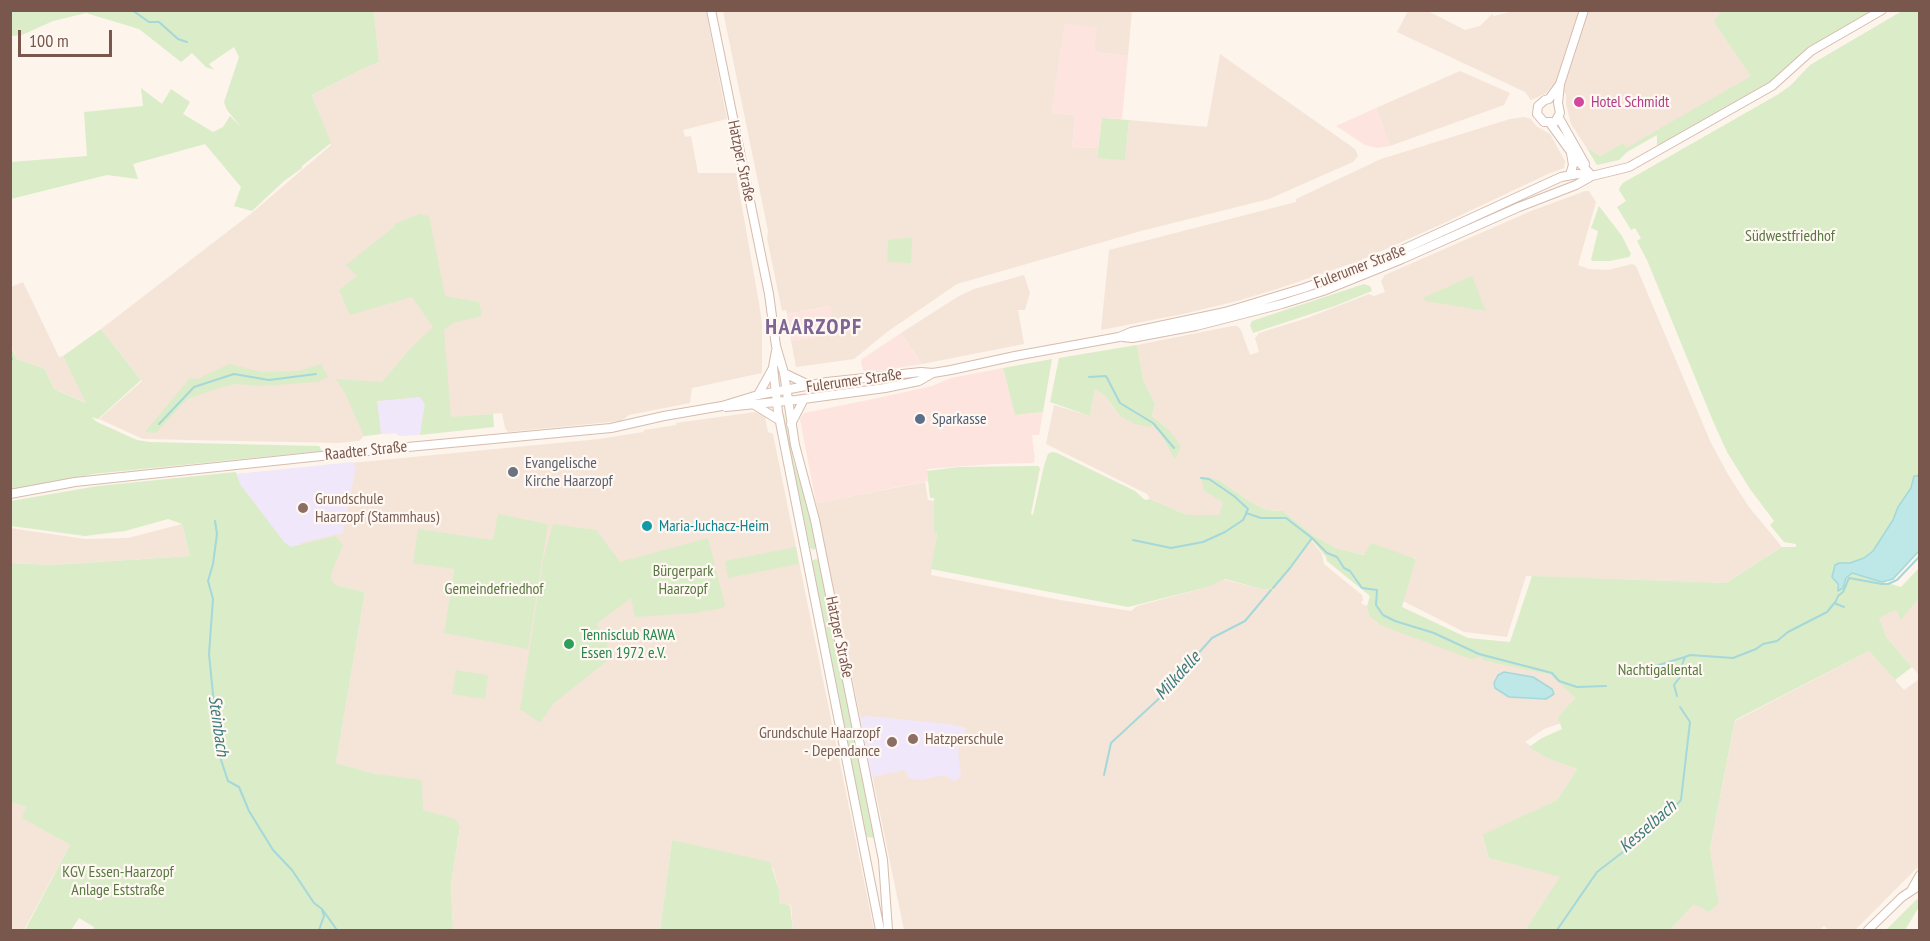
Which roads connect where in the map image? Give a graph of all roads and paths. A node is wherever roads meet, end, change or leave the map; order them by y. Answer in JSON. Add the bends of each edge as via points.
{"nodes":[{"id":1,"x":711,"y":10,"type":"edge"},
{"id":2,"x":1584,"y":10,"type":"edge"},
{"id":3,"x":1882,"y":10,"type":"edge"},
{"id":4,"x":1560,"y":84,"type":"junction"},
{"id":5,"x":1549,"y":99,"type":"junction"},
{"id":6,"x":1558,"y":104,"type":"junction"},
{"id":7,"x":1559,"y":118,"type":"junction"},
{"id":8,"x":1550,"y":123,"type":"junction"},
{"id":9,"x":1571,"y":151,"type":"junction"},
{"id":10,"x":1570,"y":175,"type":"junction"},
{"id":11,"x":1592,"y":176,"type":"junction"},
{"id":12,"x":1119,"y":337,"type":"junction"},
{"id":13,"x":776,"y":346,"type":"junction"},
{"id":14,"x":773,"y":366,"type":"junction"},
{"id":15,"x":784,"y":373,"type":"junction"},
{"id":16,"x":933,"y":373,"type":"junction"},
{"id":17,"x":885,"y":376,"type":"junction"},
{"id":18,"x":810,"y":386,"type":"junction"},
{"id":19,"x":885,"y":388,"type":"junction"},
{"id":20,"x":786,"y":391,"type":"junction"},
{"id":21,"x":776,"y":392,"type":"junction"},
{"id":22,"x":758,"y":395,"type":"junction"},
{"id":23,"x":804,"y":399,"type":"junction"},
{"id":24,"x":787,"y":401,"type":"junction"},
{"id":25,"x":776,"y":402,"type":"junction"},
{"id":26,"x":753,"y":404,"type":"junction"},
{"id":27,"x":722,"y":406,"type":"junction"},
{"id":28,"x":779,"y":420,"type":"junction"},
{"id":29,"x":791,"y":423,"type":"junction"},
{"id":30,"x":10,"y":494,"type":"edge"},
{"id":31,"x":1920,"y":875,"type":"edge"},
{"id":32,"x":1916,"y":887,"type":"edge"},
{"id":33,"x":880,"y":930,"type":"edge"},
{"id":34,"x":888,"y":930,"type":"edge"},
{"id":35,"x":1868,"y":930,"type":"edge"}],
"edges":[{"from":1,"to":13,"type":"main road","name":"Hatzper Straße","via":[[769,294]]},
{"from":2,"to":4,"type":"main road"},
{"from":3,"to":11,"type":"main road","name":"Fulerumer Straße","via":[[1811,51],[1772,86],[1652,155],[1620,170]]},
{"from":4,"to":5,"type":"main road"},
{"from":4,"to":6,"type":"main road"},
{"from":5,"to":6,"type":"main road"},
{"from":5,"to":8,"type":"main road","via":[[1541,102],[1537,110],[1540,119]]},
{"from":6,"to":7,"type":"main road"},
{"from":7,"to":8,"type":"main road"},
{"from":7,"to":11,"type":"main road"},
{"from":8,"to":9,"type":"main road"},
{"from":9,"to":10,"type":"main road"},
{"from":9,"to":11,"type":"main road"},
{"from":10,"to":11,"type":"main road","name":"Fulerumer Straße"},
{"from":10,"to":12,"type":"main road","name":"Fulerumer Straße","via":[[1345,274],[1225,312]]},
{"from":11,"to":12,"type":"main road","name":"Fulerumer Straße","via":[[1323,291],[1196,326]]},
{"from":12,"to":16,"type":"main road","name":"Fulerumer Straße"},
{"from":13,"to":14,"type":"main road","name":"Hatzper Straße"},
{"from":13,"to":15,"type":"main road","name":"Hatzper Straße"},
{"from":14,"to":21,"type":"main road","name":"Hatzper Straße"},
{"from":14,"to":22,"type":"main road"},
{"from":15,"to":18,"type":"main road"},
{"from":15,"to":20,"type":"main road","name":"Hatzper Straße"},
{"from":16,"to":17,"type":"main road","name":"Fulerumer Straße"},
{"from":16,"to":19,"type":"main road","name":"Fulerumer Straße","via":[[919,381]]},
{"from":17,"to":18,"type":"main road","name":"Fulerumer Straße"},
{"from":17,"to":19,"type":"main road"},
{"from":18,"to":20,"type":"main road","name":"Fulerumer Straße"},
{"from":19,"to":23,"type":"main road","name":"Fulerumer Straße"},
{"from":20,"to":21,"type":"main road","name":"Fulerumer Straße"},
{"from":20,"to":24,"type":"main road","name":"Hatzper Straße"},
{"from":21,"to":22,"type":"main road","name":"Raadter Straße"},
{"from":21,"to":25,"type":"main road","name":"Hatzper Straße"},
{"from":22,"to":27,"type":"main road","name":"Raadter Straße"},
{"from":23,"to":24,"type":"main road","name":"Fulerumer Straße"},
{"from":23,"to":29,"type":"main road"},
{"from":24,"to":25,"type":"main road","name":"Raadter Straße"},
{"from":24,"to":29,"type":"main road","name":"Hatzper Straße"},
{"from":25,"to":26,"type":"main road","name":"Raadter Straße"},
{"from":25,"to":28,"type":"main road","name":"Hatzper Straße"},
{"from":26,"to":27,"type":"main road","name":"Raadter Straße"},
{"from":26,"to":28,"type":"main road"},
{"from":27,"to":30,"type":"main road","name":"Raadter Straße","via":[[603,429],[85,481]]},
{"from":28,"to":33,"type":"main road","name":"Hatzper Straße"},
{"from":29,"to":34,"type":"main road","name":"Hatzper Straße","via":[[815,520],[883,860]]},
{"from":31,"to":32,"type":"main road"},
{"from":32,"to":35,"type":"main road"}]}
